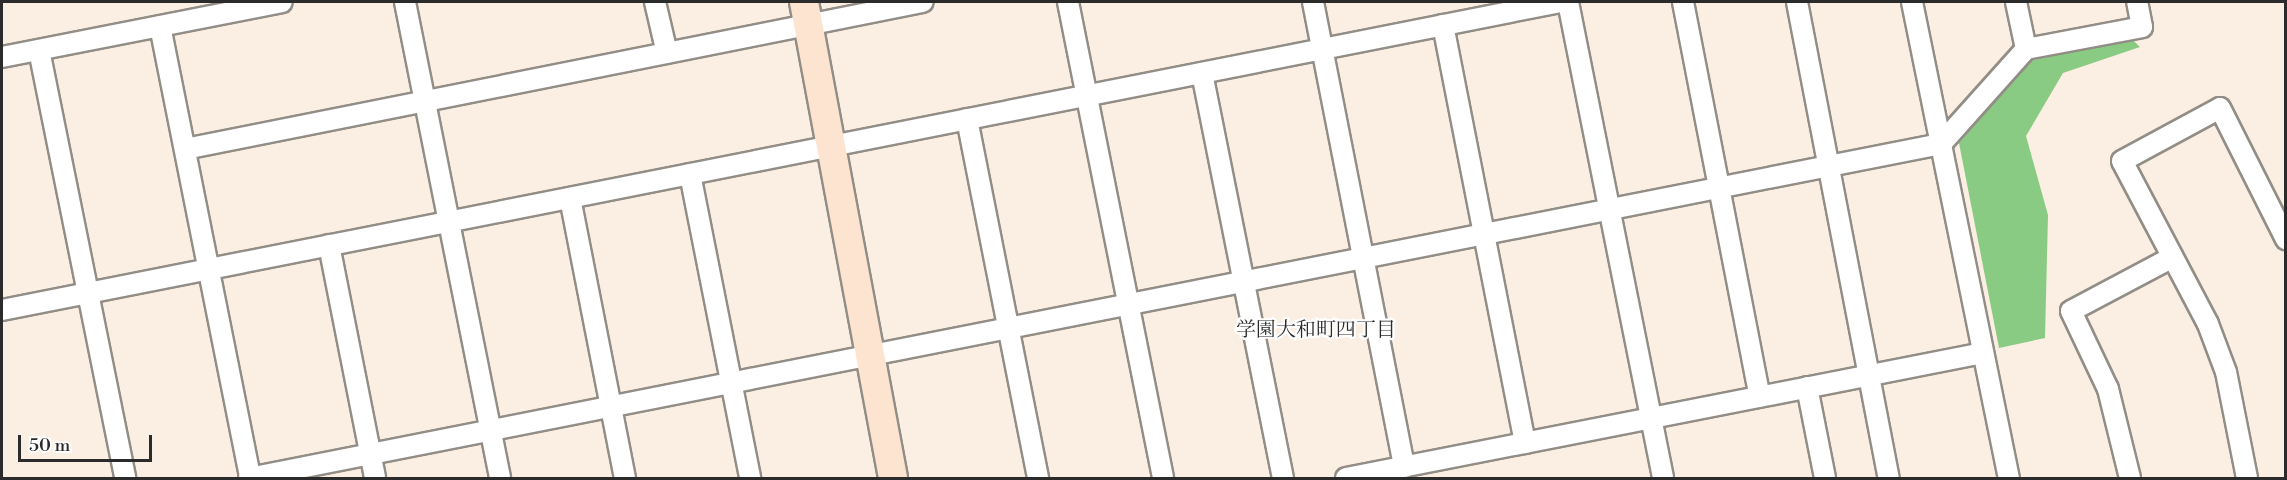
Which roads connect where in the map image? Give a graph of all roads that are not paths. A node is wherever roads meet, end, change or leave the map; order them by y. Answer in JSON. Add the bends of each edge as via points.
{"nodes":[{"id":1,"x":282,"y":2,"type":"edge"},
{"id":2,"x":405,"y":2,"type":"edge"},
{"id":3,"x":655,"y":2,"type":"edge"},
{"id":4,"x":923,"y":2,"type":"edge"},
{"id":5,"x":1068,"y":2,"type":"edge"},
{"id":6,"x":1313,"y":2,"type":"edge"},
{"id":7,"x":1561,"y":2,"type":"edge"},
{"id":8,"x":1568,"y":2,"type":"edge"},
{"id":9,"x":1683,"y":2,"type":"edge"},
{"id":10,"x":1797,"y":2,"type":"edge"},
{"id":11,"x":1912,"y":2,"type":"edge"},
{"id":12,"x":2016,"y":2,"type":"edge"},
{"id":13,"x":2137,"y":2,"type":"edge"},
{"id":14,"x":804,"y":13,"type":"edge"},
{"id":15,"x":1443,"y":25,"type":"junction"},
{"id":16,"x":160,"y":26,"type":"junction"},
{"id":17,"x":1323,"y":48,"type":"junction"},
{"id":18,"x":2026,"y":49,"type":"junction"},
{"id":19,"x":39,"y":50,"type":"junction"},
{"id":20,"x":667,"y":53,"type":"junction"},
{"id":21,"x":2,"y":57,"type":"edge"},
{"id":22,"x":1202,"y":73,"type":"junction"},
{"id":23,"x":1087,"y":95,"type":"junction"},
{"id":24,"x":425,"y":101,"type":"junction"},
{"id":25,"x":967,"y":119,"type":"junction"},
{"id":26,"x":1941,"y":144,"type":"junction"},
{"id":27,"x":828,"y":146,"type":"junction"},
{"id":28,"x":185,"y":149,"type":"junction"},
{"id":29,"x":1829,"y":166,"type":"junction"},
{"id":30,"x":690,"y":174,"type":"junction"},
{"id":31,"x":1719,"y":188,"type":"junction"},
{"id":32,"x":570,"y":198,"type":"junction"},
{"id":33,"x":1610,"y":209,"type":"junction"},
{"id":34,"x":449,"y":222,"type":"junction"},
{"id":35,"x":1484,"y":234,"type":"junction"},
{"id":36,"x":2286,"y":239,"type":"edge"},
{"id":37,"x":329,"y":245,"type":"junction"},
{"id":38,"x":2173,"y":257,"type":"junction"},
{"id":39,"x":1363,"y":258,"type":"junction"},
{"id":40,"x":209,"y":269,"type":"junction"},
{"id":41,"x":1243,"y":282,"type":"junction"},
{"id":42,"x":88,"y":293,"type":"junction"},
{"id":43,"x":1128,"y":304,"type":"junction"},
{"id":44,"x":2,"y":310,"type":"edge"},
{"id":45,"x":1008,"y":328,"type":"junction"},
{"id":46,"x":1983,"y":353,"type":"junction"},
{"id":47,"x":869,"y":356,"type":"junction"},
{"id":48,"x":1869,"y":375,"type":"junction"},
{"id":49,"x":731,"y":383,"type":"junction"},
{"id":50,"x":1808,"y":387,"type":"junction"},
{"id":51,"x":1760,"y":397,"type":"junction"},
{"id":52,"x":611,"y":407,"type":"junction"},
{"id":53,"x":1651,"y":418,"type":"junction"},
{"id":54,"x":490,"y":431,"type":"junction"},
{"id":55,"x":1525,"y":443,"type":"junction"},
{"id":56,"x":370,"y":454,"type":"junction"},
{"id":57,"x":1404,"y":467,"type":"junction"},
{"id":58,"x":125,"y":478,"type":"edge"},
{"id":59,"x":250,"y":478,"type":"edge"},
{"id":60,"x":375,"y":478,"type":"edge"},
{"id":61,"x":500,"y":478,"type":"edge"},
{"id":62,"x":625,"y":478,"type":"edge"},
{"id":63,"x":750,"y":478,"type":"edge"},
{"id":64,"x":893,"y":478,"type":"edge"},
{"id":65,"x":1038,"y":478,"type":"edge"},
{"id":66,"x":1162,"y":478,"type":"edge"},
{"id":67,"x":1282,"y":478,"type":"edge"},
{"id":68,"x":1346,"y":478,"type":"edge"},
{"id":69,"x":1663,"y":478,"type":"edge"},
{"id":70,"x":1825,"y":478,"type":"edge"},
{"id":71,"x":1889,"y":478,"type":"edge"},
{"id":72,"x":2009,"y":478,"type":"edge"},
{"id":73,"x":2130,"y":478,"type":"edge"},
{"id":74,"x":2247,"y":478,"type":"edge"}],
"edges":[{"from":1,"to":16,"type":"street"},
{"from":2,"to":24,"type":"street"},
{"from":3,"to":20,"type":"street"},
{"from":4,"to":14,"type":"street"},
{"from":5,"to":23,"type":"street"},
{"from":6,"to":17,"type":"street"},
{"from":7,"to":15,"type":"street"},
{"from":8,"to":33,"type":"street"},
{"from":9,"to":31,"type":"street"},
{"from":10,"to":29,"type":"street"},
{"from":11,"to":26,"type":"street"},
{"from":12,"to":18,"type":"street"},
{"from":13,"to":18,"type":"street","via":[[2142,27]]},
{"from":14,"to":20,"type":"street"},
{"from":14,"to":27,"type":"street"},
{"from":15,"to":17,"type":"street"},
{"from":15,"to":35,"type":"street"},
{"from":16,"to":19,"type":"street"},
{"from":16,"to":28,"type":"street"},
{"from":17,"to":22,"type":"street"},
{"from":17,"to":39,"type":"street"},
{"from":18,"to":26,"type":"street"},
{"from":19,"to":21,"type":"street"},
{"from":19,"to":42,"type":"street"},
{"from":20,"to":24,"type":"street"},
{"from":22,"to":23,"type":"street"},
{"from":22,"to":41,"type":"street"},
{"from":23,"to":25,"type":"street"},
{"from":23,"to":43,"type":"street"},
{"from":24,"to":28,"type":"street"},
{"from":24,"to":34,"type":"street"},
{"from":25,"to":27,"type":"street"},
{"from":25,"to":45,"type":"street"},
{"from":26,"to":29,"type":"street"},
{"from":26,"to":46,"type":"street"},
{"from":27,"to":30,"type":"street"},
{"from":27,"to":47,"type":"street"},
{"from":28,"to":40,"type":"street"},
{"from":29,"to":31,"type":"street"},
{"from":29,"to":48,"type":"street"},
{"from":30,"to":32,"type":"street"},
{"from":30,"to":49,"type":"street"},
{"from":31,"to":33,"type":"street"},
{"from":31,"to":51,"type":"street"},
{"from":32,"to":34,"type":"street"},
{"from":32,"to":52,"type":"street"},
{"from":33,"to":35,"type":"street"},
{"from":33,"to":53,"type":"street"},
{"from":34,"to":37,"type":"street"},
{"from":34,"to":54,"type":"street"},
{"from":35,"to":39,"type":"street"},
{"from":35,"to":55,"type":"street"},
{"from":36,"to":38,"type":"street","via":[[2220,108],[2122,161]]},
{"from":37,"to":40,"type":"street"},
{"from":37,"to":56,"type":"street"},
{"from":38,"to":73,"type":"street","via":[[2071,311],[2108,389]]},
{"from":38,"to":74,"type":"street","via":[[2208,324],[2226,372]]},
{"from":39,"to":41,"type":"street"},
{"from":39,"to":57,"type":"street"},
{"from":40,"to":42,"type":"street"},
{"from":40,"to":59,"type":"street"},
{"from":41,"to":43,"type":"street"},
{"from":41,"to":67,"type":"street"},
{"from":42,"to":44,"type":"street"},
{"from":42,"to":58,"type":"street"},
{"from":43,"to":45,"type":"street"},
{"from":43,"to":66,"type":"street"},
{"from":45,"to":47,"type":"street"},
{"from":45,"to":65,"type":"street"},
{"from":46,"to":48,"type":"street"},
{"from":46,"to":72,"type":"street"},
{"from":47,"to":49,"type":"street"},
{"from":47,"to":64,"type":"street"},
{"from":48,"to":50,"type":"street"},
{"from":48,"to":71,"type":"street"},
{"from":49,"to":52,"type":"street"},
{"from":49,"to":63,"type":"street"},
{"from":50,"to":51,"type":"street"},
{"from":50,"to":70,"type":"street"},
{"from":51,"to":53,"type":"street"},
{"from":52,"to":54,"type":"street"},
{"from":52,"to":62,"type":"street"},
{"from":53,"to":55,"type":"street"},
{"from":53,"to":69,"type":"street"},
{"from":54,"to":56,"type":"street"},
{"from":54,"to":61,"type":"street"},
{"from":55,"to":57,"type":"street"},
{"from":56,"to":59,"type":"street"},
{"from":56,"to":60,"type":"street"},
{"from":57,"to":68,"type":"street"}]}
